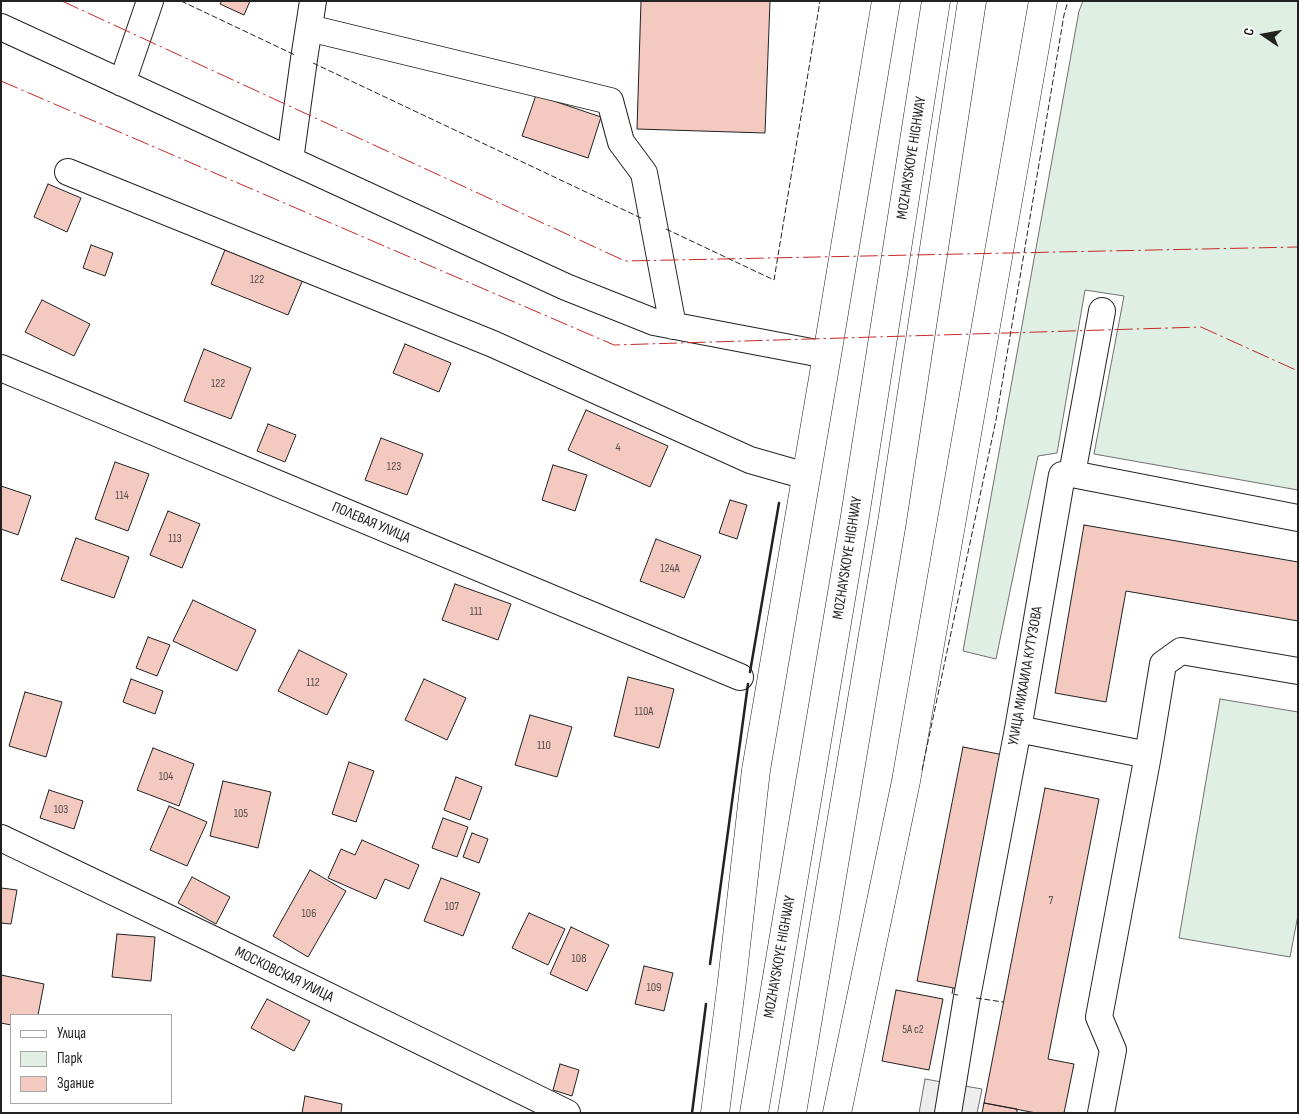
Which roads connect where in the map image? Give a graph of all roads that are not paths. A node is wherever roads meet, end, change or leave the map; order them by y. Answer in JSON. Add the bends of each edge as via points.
{"nodes":[{"id":1,"x":150,"y":1,"type":"edge"},
{"id":2,"x":313,"y":1,"type":"edge"},
{"id":3,"x":886,"y":1,"type":"edge"},
{"id":4,"x":936,"y":1,"type":"edge"},
{"id":5,"x":972,"y":1,"type":"edge"},
{"id":6,"x":1043,"y":1,"type":"edge"},
{"id":7,"x":1,"y":27,"type":"edge"},
{"id":8,"x":309,"y":28,"type":"junction"},
{"id":9,"x":122,"y":83,"type":"junction"},
{"id":10,"x":290,"y":160,"type":"junction"},
{"id":11,"x":68,"y":172,"type":"dead end"},
{"id":12,"x":1102,"y":311,"type":"dead end"},
{"id":13,"x":674,"y":326,"type":"junction"},
{"id":14,"x":827,"y":355,"type":"junction"},
{"id":15,"x":1,"y":368,"type":"edge"},
{"id":16,"x":1072,"y":474,"type":"junction"},
{"id":17,"x":806,"y":476,"type":"junction"},
{"id":18,"x":1298,"y":518,"type":"edge"},
{"id":19,"x":1298,"y":671,"type":"edge"},
{"id":20,"x":740,"y":677,"type":"dead end"},
{"id":21,"x":1018,"y":729,"type":"junction"},
{"id":22,"x":1148,"y":755,"type":"junction"},
{"id":23,"x":1,"y":838,"type":"edge"},
{"id":24,"x":566,"y":1113,"type":"edge"},
{"id":25,"x":715,"y":1113,"type":"edge"},
{"id":26,"x":754,"y":1113,"type":"edge"},
{"id":27,"x":792,"y":1113,"type":"edge"},
{"id":28,"x":837,"y":1113,"type":"edge"},
{"id":29,"x":948,"y":1113,"type":"edge"},
{"id":30,"x":1101,"y":1113,"type":"edge"}],
"edges":[{"from":1,"to":9,"type":"street"},
{"from":2,"to":8,"type":"street"},
{"from":3,"to":14,"type":"main road"},
{"from":4,"to":26,"type":"main road","name":"MOZHAYSKOYE HIGHWAY","via":[[855,516]]},
{"from":5,"to":27,"type":"main road","via":[[892,522]]},
{"from":6,"to":28,"type":"main road","via":[[906,781]]},
{"from":7,"to":9,"type":"street"},
{"from":8,"to":10,"type":"street"},
{"from":8,"to":13,"type":"street","via":[[610,101],[621,142],[644,173]]},
{"from":9,"to":10,"type":"street"},
{"from":10,"to":13,"type":"street","via":[[566,287],[654,322]]},
{"from":11,"to":17,"type":"street","via":[[493,344],[750,460]]},
{"from":12,"to":16,"type":"street"},
{"from":13,"to":14,"type":"street"},
{"from":14,"to":17,"type":"main road"},
{"from":15,"to":20,"type":"street","name":"ПОЛЕВАЯ УЛИЦА"},
{"from":16,"to":18,"type":"street"},
{"from":16,"to":21,"type":"street","name":"УЛИЦА МИХАИЛА КУТУЗОВА","via":[[1062,476]]},
{"from":17,"to":25,"type":"main road","via":[[756,770]]},
{"from":19,"to":22,"type":"street","via":[[1181,651],[1163,664]]},
{"from":21,"to":22,"type":"street"},
{"from":21,"to":29,"type":"street","name":"УЛИЦА МИХАИЛА КУТУЗОВА"},
{"from":22,"to":30,"type":"street","via":[[1099,1016],[1112,1050]]},
{"from":23,"to":24,"type":"street","name":"МОСКОВСКАЯ УЛИЦА"}]}
